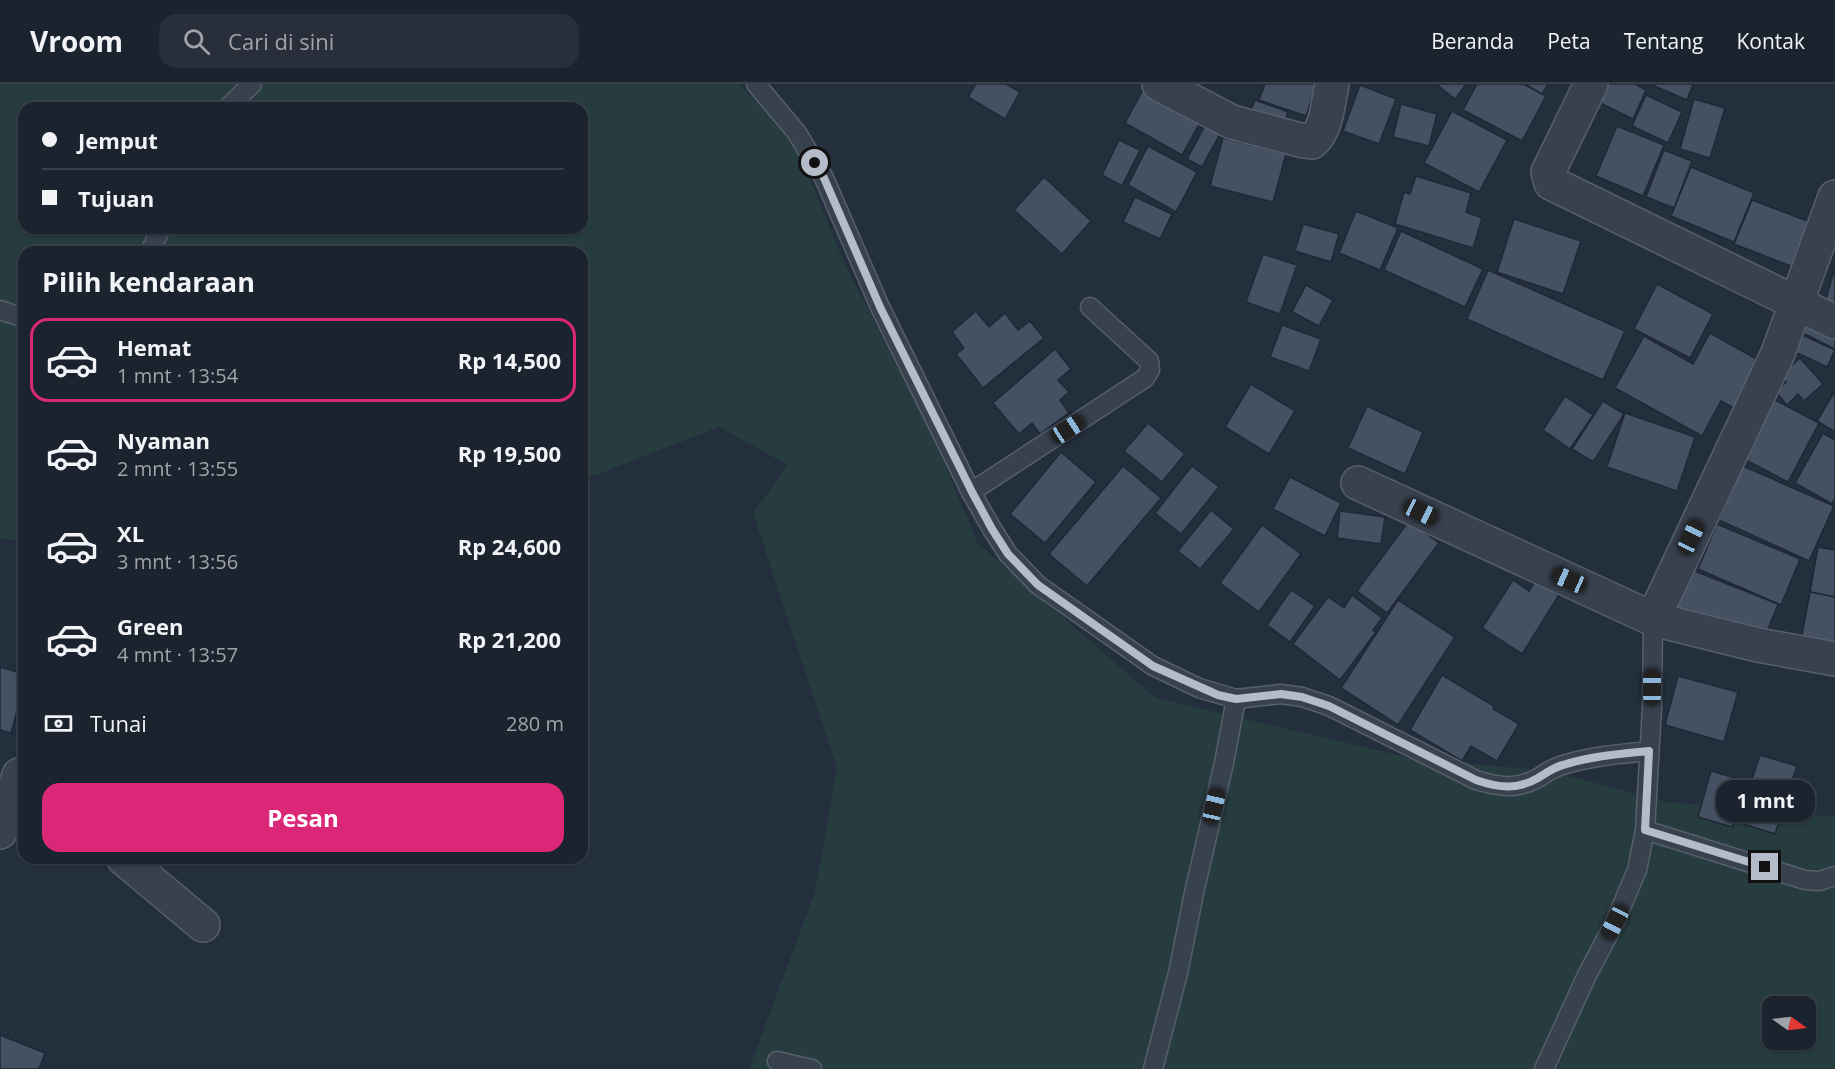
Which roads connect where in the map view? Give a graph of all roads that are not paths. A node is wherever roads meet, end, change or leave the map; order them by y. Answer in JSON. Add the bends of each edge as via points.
{"nodes":[{"id":1,"x":252,"y":84,"type":"edge"},
{"id":2,"x":756,"y":84,"type":"edge"},
{"id":3,"x":1159,"y":84,"type":"edge"},
{"id":4,"x":1332,"y":84,"type":"edge"},
{"id":5,"x":1591,"y":84,"type":"edge"},
{"id":6,"x":233,"y":102,"type":"edge"},
{"id":7,"x":1835,"y":198,"type":"edge"},
{"id":8,"x":1796,"y":304,"type":"junction"},
{"id":9,"x":1090,"y":307,"type":"dead end"},
{"id":10,"x":0,"y":310,"type":"edge"},
{"id":11,"x":18,"y":316,"type":"edge"},
{"id":12,"x":1835,"y":322,"type":"edge"},
{"id":13,"x":1358,"y":483,"type":"dead end"},
{"id":14,"x":972,"y":492,"type":"junction"},
{"id":15,"x":1653,"y":619,"type":"junction"},
{"id":16,"x":1835,"y":659,"type":"edge"},
{"id":17,"x":1236,"y":699,"type":"junction"},
{"id":18,"x":1649,"y":751,"type":"junction"},
{"id":19,"x":14,"y":772,"type":"edge"},
{"id":20,"x":1645,"y":830,"type":"junction"},
{"id":21,"x":0,"y":832,"type":"edge"},
{"id":22,"x":130,"y":864,"type":"edge"},
{"id":23,"x":1835,"y":876,"type":"edge"},
{"id":24,"x":203,"y":925,"type":"dead end"},
{"id":25,"x":777,"y":1061,"type":"dead end"},
{"id":26,"x":812,"y":1069,"type":"edge"},
{"id":27,"x":1154,"y":1069,"type":"edge"},
{"id":28,"x":1544,"y":1069,"type":"edge"}],
"edges":[{"from":1,"to":6,"type":"lane"},
{"from":2,"to":14,"type":"lane","via":[[797,134],[824,178],[880,307]]},
{"from":3,"to":4,"type":"street","via":[[1232,122],[1312,142],[1322,128]]},
{"from":5,"to":8,"type":"street","via":[[1548,172],[1551,183]]},
{"from":7,"to":8,"type":"street"},
{"from":8,"to":12,"type":"street"},
{"from":8,"to":15,"type":"street","via":[[1778,353]]},
{"from":9,"to":14,"type":"lane","via":[[1149,360],[1150,370],[1145,378]]},
{"from":10,"to":11,"type":"lane"},
{"from":13,"to":15,"type":"street"},
{"from":14,"to":17,"type":"lane","via":[[1008,554],[1038,585],[1153,666]]},
{"from":15,"to":16,"type":"street"},
{"from":15,"to":18,"type":"lane"},
{"from":17,"to":18,"type":"lane","via":[[1281,694],[1329,706],[1494,786],[1514,788],[1560,765],[1601,755]]},
{"from":17,"to":27,"type":"lane"},
{"from":18,"to":20,"type":"lane"},
{"from":19,"to":21,"type":"street"},
{"from":20,"to":23,"type":"lane","via":[[1805,880]]},
{"from":20,"to":28,"type":"lane","via":[[1637,870]]},
{"from":22,"to":24,"type":"street"},
{"from":25,"to":26,"type":"lane"}]}
